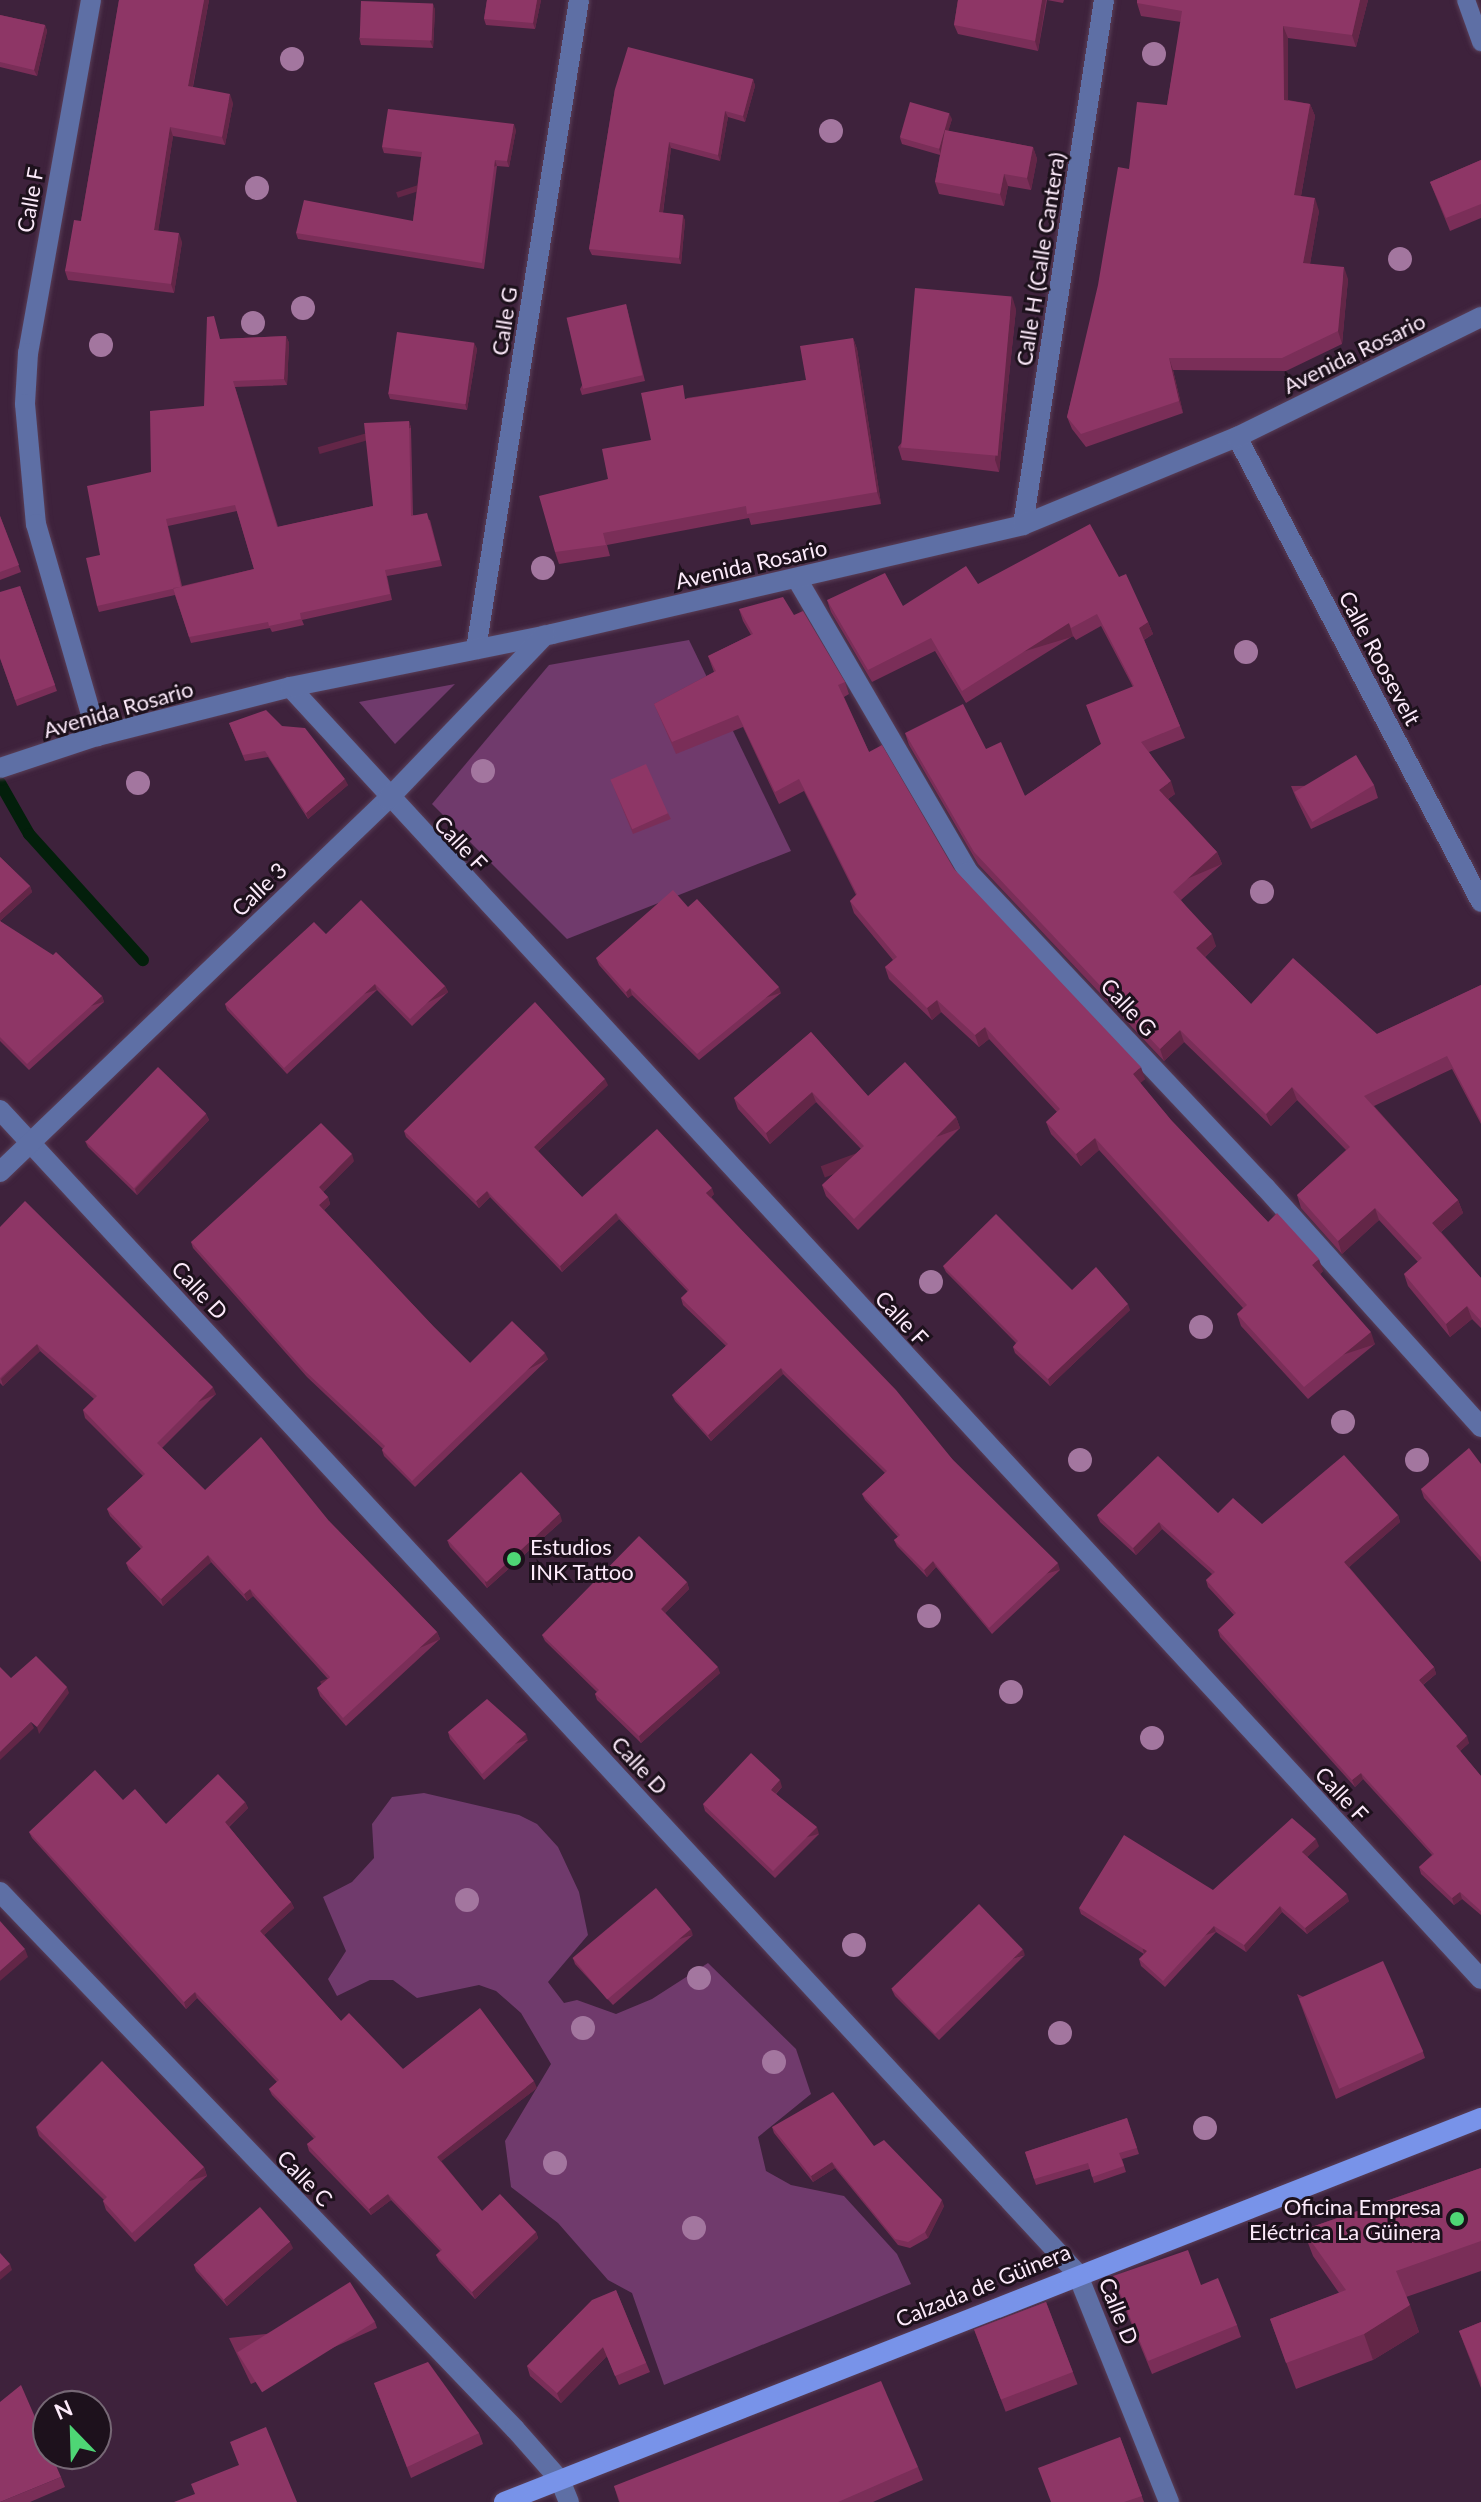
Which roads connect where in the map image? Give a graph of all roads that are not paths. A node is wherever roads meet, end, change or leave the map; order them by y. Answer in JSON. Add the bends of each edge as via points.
{"nodes":[{"id":1,"x":91,"y":0,"type":"edge"},
{"id":2,"x":579,"y":0,"type":"edge"},
{"id":3,"x":1104,"y":0,"type":"edge"},
{"id":4,"x":1466,"y":0,"type":"edge"},
{"id":5,"x":1481,"y":42,"type":"edge"},
{"id":6,"x":1481,"y":317,"type":"edge"},
{"id":7,"x":1237,"y":437,"type":"junction"},
{"id":8,"x":1023,"y":525,"type":"junction"},
{"id":9,"x":797,"y":579,"type":"junction"},
{"id":10,"x":545,"y":635,"type":"junction"},
{"id":11,"x":476,"y":649,"type":"junction"},
{"id":12,"x":290,"y":687,"type":"junction"},
{"id":13,"x":97,"y":736,"type":"junction"},
{"id":14,"x":10,"y":765,"type":"edge"},
{"id":15,"x":388,"y":799,"type":"junction"},
{"id":16,"x":1481,"y":902,"type":"edge"},
{"id":17,"x":0,"y":1110,"type":"edge"},
{"id":18,"x":30,"y":1142,"type":"junction"},
{"id":19,"x":0,"y":1172,"type":"edge"},
{"id":20,"x":1481,"y":1427,"type":"edge"},
{"id":21,"x":0,"y":1892,"type":"edge"},
{"id":22,"x":1481,"y":1979,"type":"edge"},
{"id":23,"x":1481,"y":2118,"type":"edge"},
{"id":24,"x":1077,"y":2273,"type":"junction"},
{"id":25,"x":560,"y":2480,"type":"junction"},
{"id":26,"x":504,"y":2502,"type":"edge"},
{"id":27,"x":569,"y":2502,"type":"edge"},
{"id":28,"x":1169,"y":2502,"type":"edge"}],
"edges":[{"from":1,"to":13,"type":"street","name":"Calle F","via":[[28,353],[25,404],[36,524]]},
{"from":2,"to":11,"type":"street","name":"Calle G"},
{"from":3,"to":8,"type":"street","name":"Calle H (Calle Cantera)"},
{"from":4,"to":5,"type":"lane"},
{"from":6,"to":7,"type":"street","name":"Avenida Rosario"},
{"from":7,"to":8,"type":"street","name":"Avenida Rosario"},
{"from":7,"to":16,"type":"street","name":"Calle Roosevelt"},
{"from":8,"to":9,"type":"street","name":"Avenida Rosario"},
{"from":9,"to":10,"type":"street","name":"Avenida Rosario"},
{"from":9,"to":20,"type":"street","name":"Calle G","via":[[968,872],[1265,1187]]},
{"from":10,"to":11,"type":"street","name":"Avenida Rosario"},
{"from":10,"to":15,"type":"street","name":"Calle 3"},
{"from":11,"to":12,"type":"street","name":"Avenida Rosario"},
{"from":12,"to":13,"type":"street","name":"Avenida Rosario"},
{"from":12,"to":15,"type":"street","name":"Calle F"},
{"from":13,"to":14,"type":"street","name":"Avenida Rosario"},
{"from":15,"to":18,"type":"street","name":"Calle 3"},
{"from":15,"to":22,"type":"street","name":"Calle F"},
{"from":17,"to":18,"type":"street","name":"Calle D"},
{"from":18,"to":19,"type":"street","name":"Calle 3"},
{"from":18,"to":24,"type":"street","name":"Calle D"},
{"from":21,"to":25,"type":"street","name":"Calle C"},
{"from":23,"to":24,"type":"main road","name":"Calzada de Güinera"},
{"from":24,"to":25,"type":"main road","name":"Calzada de Güinera"},
{"from":24,"to":28,"type":"street","name":"Calle D"},
{"from":25,"to":26,"type":"main road","name":"Calzada de Güinera"},
{"from":25,"to":27,"type":"street","name":"Calle C"}]}
